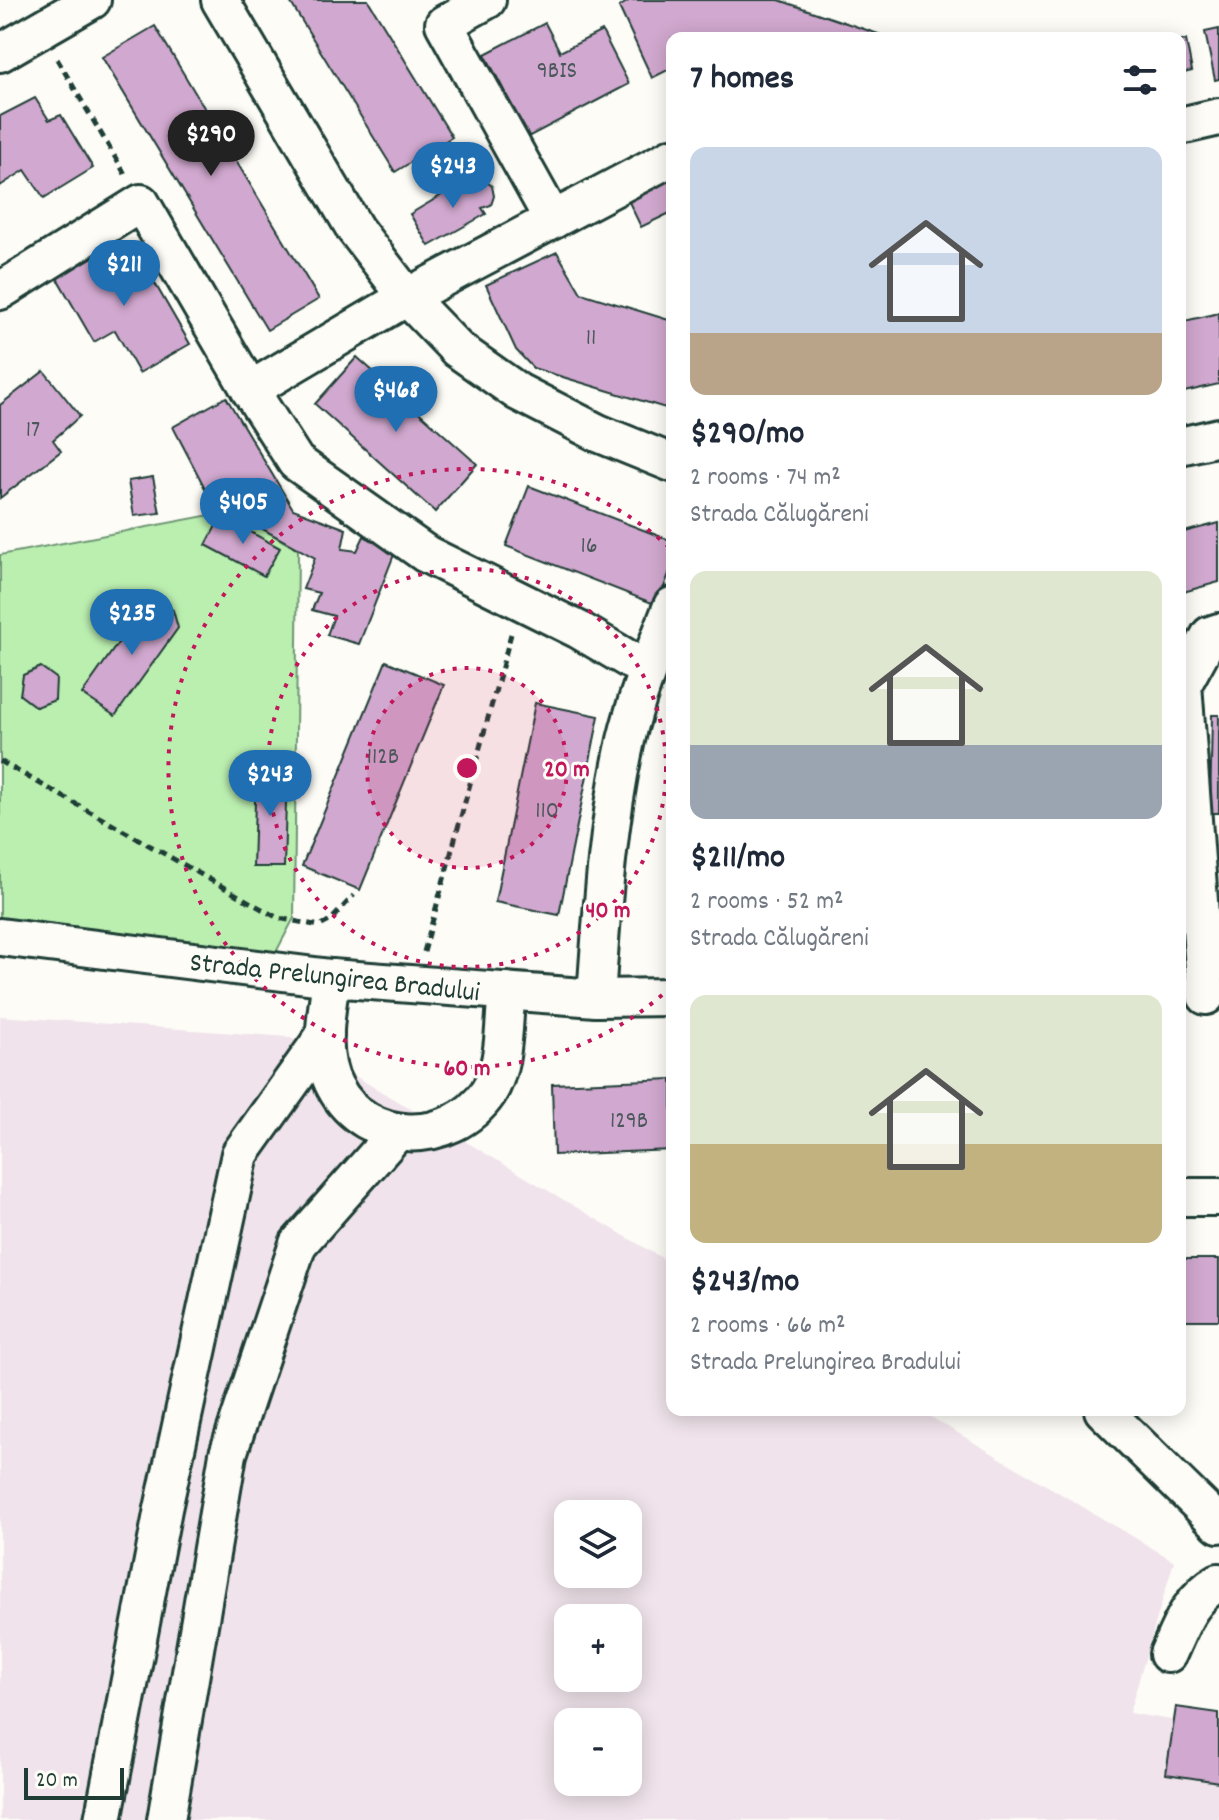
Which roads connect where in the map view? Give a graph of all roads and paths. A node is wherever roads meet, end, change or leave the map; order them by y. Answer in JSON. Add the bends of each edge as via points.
{"nodes":[{"id":1,"x":92,"y":0,"type":"edge"},
{"id":2,"x":220,"y":0,"type":"edge"},
{"id":3,"x":487,"y":0,"type":"edge"},
{"id":4,"x":40,"y":31,"type":"junction"},
{"id":5,"x":0,"y":53,"type":"edge"},
{"id":6,"x":1219,"y":117,"type":"edge"},
{"id":7,"x":1186,"y":125,"type":"edge"},
{"id":8,"x":666,"y":160,"type":"edge"},
{"id":9,"x":141,"y":203,"type":"junction"},
{"id":10,"x":553,"y":220,"type":"junction"},
{"id":11,"x":0,"y":291,"type":"edge"},
{"id":12,"x":407,"y":297,"type":"junction"},
{"id":13,"x":250,"y":390,"type":"junction"},
{"id":14,"x":1219,"y":437,"type":"edge"},
{"id":15,"x":1186,"y":445,"type":"edge"},
{"id":16,"x":666,"y":461,"type":"edge"},
{"id":17,"x":519,"y":600,"type":"junction"},
{"id":18,"x":666,"y":621,"type":"edge"},
{"id":19,"x":1219,"y":632,"type":"edge"},
{"id":20,"x":647,"y":670,"type":"junction"},
{"id":21,"x":1186,"y":679,"type":"edge"},
{"id":22,"x":1186,"y":733,"type":"edge"},
{"id":23,"x":0,"y":761,"type":"edge"},
{"id":24,"x":354,"y":895,"type":"dead end"},
{"id":25,"x":0,"y":937,"type":"edge"},
{"id":26,"x":331,"y":978,"type":"junction"},
{"id":27,"x":415,"y":984,"type":"junction"},
{"id":28,"x":507,"y":991,"type":"junction"},
{"id":29,"x":1202,"y":996,"type":"edge"},
{"id":30,"x":666,"y":997,"type":"edge"},
{"id":31,"x":596,"y":998,"type":"junction"},
{"id":32,"x":325,"y":1035,"type":"junction"},
{"id":33,"x":397,"y":1132,"type":"junction"},
{"id":34,"x":1186,"y":1197,"type":"edge"},
{"id":35,"x":1219,"y":1197,"type":"edge"},
{"id":36,"x":1109,"y":1416,"type":"edge"},
{"id":37,"x":1219,"y":1524,"type":"edge"},
{"id":38,"x":1219,"y":1582,"type":"edge"},
{"id":39,"x":1168,"y":1654,"type":"dead end"},
{"id":40,"x":103,"y":1820,"type":"edge"},
{"id":41,"x":166,"y":1820,"type":"edge"}],
"edges":[{"from":1,"to":4,"type":"street"},
{"from":2,"to":12,"type":"street","via":[[355,229]]},
{"from":3,"to":10,"type":"street","via":[[444,24]]},
{"from":4,"to":5,"type":"street"},
{"from":4,"to":9,"type":"path"},
{"from":6,"to":7,"type":"street"},
{"from":8,"to":10,"type":"street"},
{"from":9,"to":11,"type":"street"},
{"from":9,"to":13,"type":"street"},
{"from":10,"to":12,"type":"street"},
{"from":12,"to":13,"type":"street"},
{"from":12,"to":16,"type":"street","via":[[457,349],[518,392]]},
{"from":13,"to":17,"type":"street","via":[[296,462],[426,554]]},
{"from":14,"to":15,"type":"street"},
{"from":17,"to":20,"type":"street"},
{"from":17,"to":27,"type":"path"},
{"from":18,"to":20,"type":"street"},
{"from":19,"to":21,"type":"street","via":[[1210,635]]},
{"from":20,"to":31,"type":"street","via":[[626,740],[609,839]]},
{"from":22,"to":29,"type":"street"},
{"from":23,"to":24,"type":"path","via":[[278,918],[320,926]]},
{"from":25,"to":26,"type":"street","name":"Strada Prelungirea Bradului"},
{"from":26,"to":27,"type":"street","name":"Strada Prelungirea Bradului"},
{"from":26,"to":32,"type":"street"},
{"from":27,"to":28,"type":"street","name":"Strada Prelungirea Bradului"},
{"from":28,"to":31,"type":"street","name":"Strada Prelungirea Bradului"},
{"from":28,"to":33,"type":"street","via":[[499,1066],[489,1091],[472,1112],[449,1126],[424,1133]]},
{"from":30,"to":31,"type":"street","name":"Strada Prelungirea Bradului"},
{"from":32,"to":33,"type":"street","via":[[335,1087],[372,1124]]},
{"from":32,"to":40,"type":"street","via":[[240,1154],[166,1493]]},
{"from":33,"to":41,"type":"street","via":[[298,1244],[228,1454]]},
{"from":34,"to":35,"type":"street"},
{"from":36,"to":37,"type":"street"},
{"from":38,"to":39,"type":"street","via":[[1188,1608]]}]}
